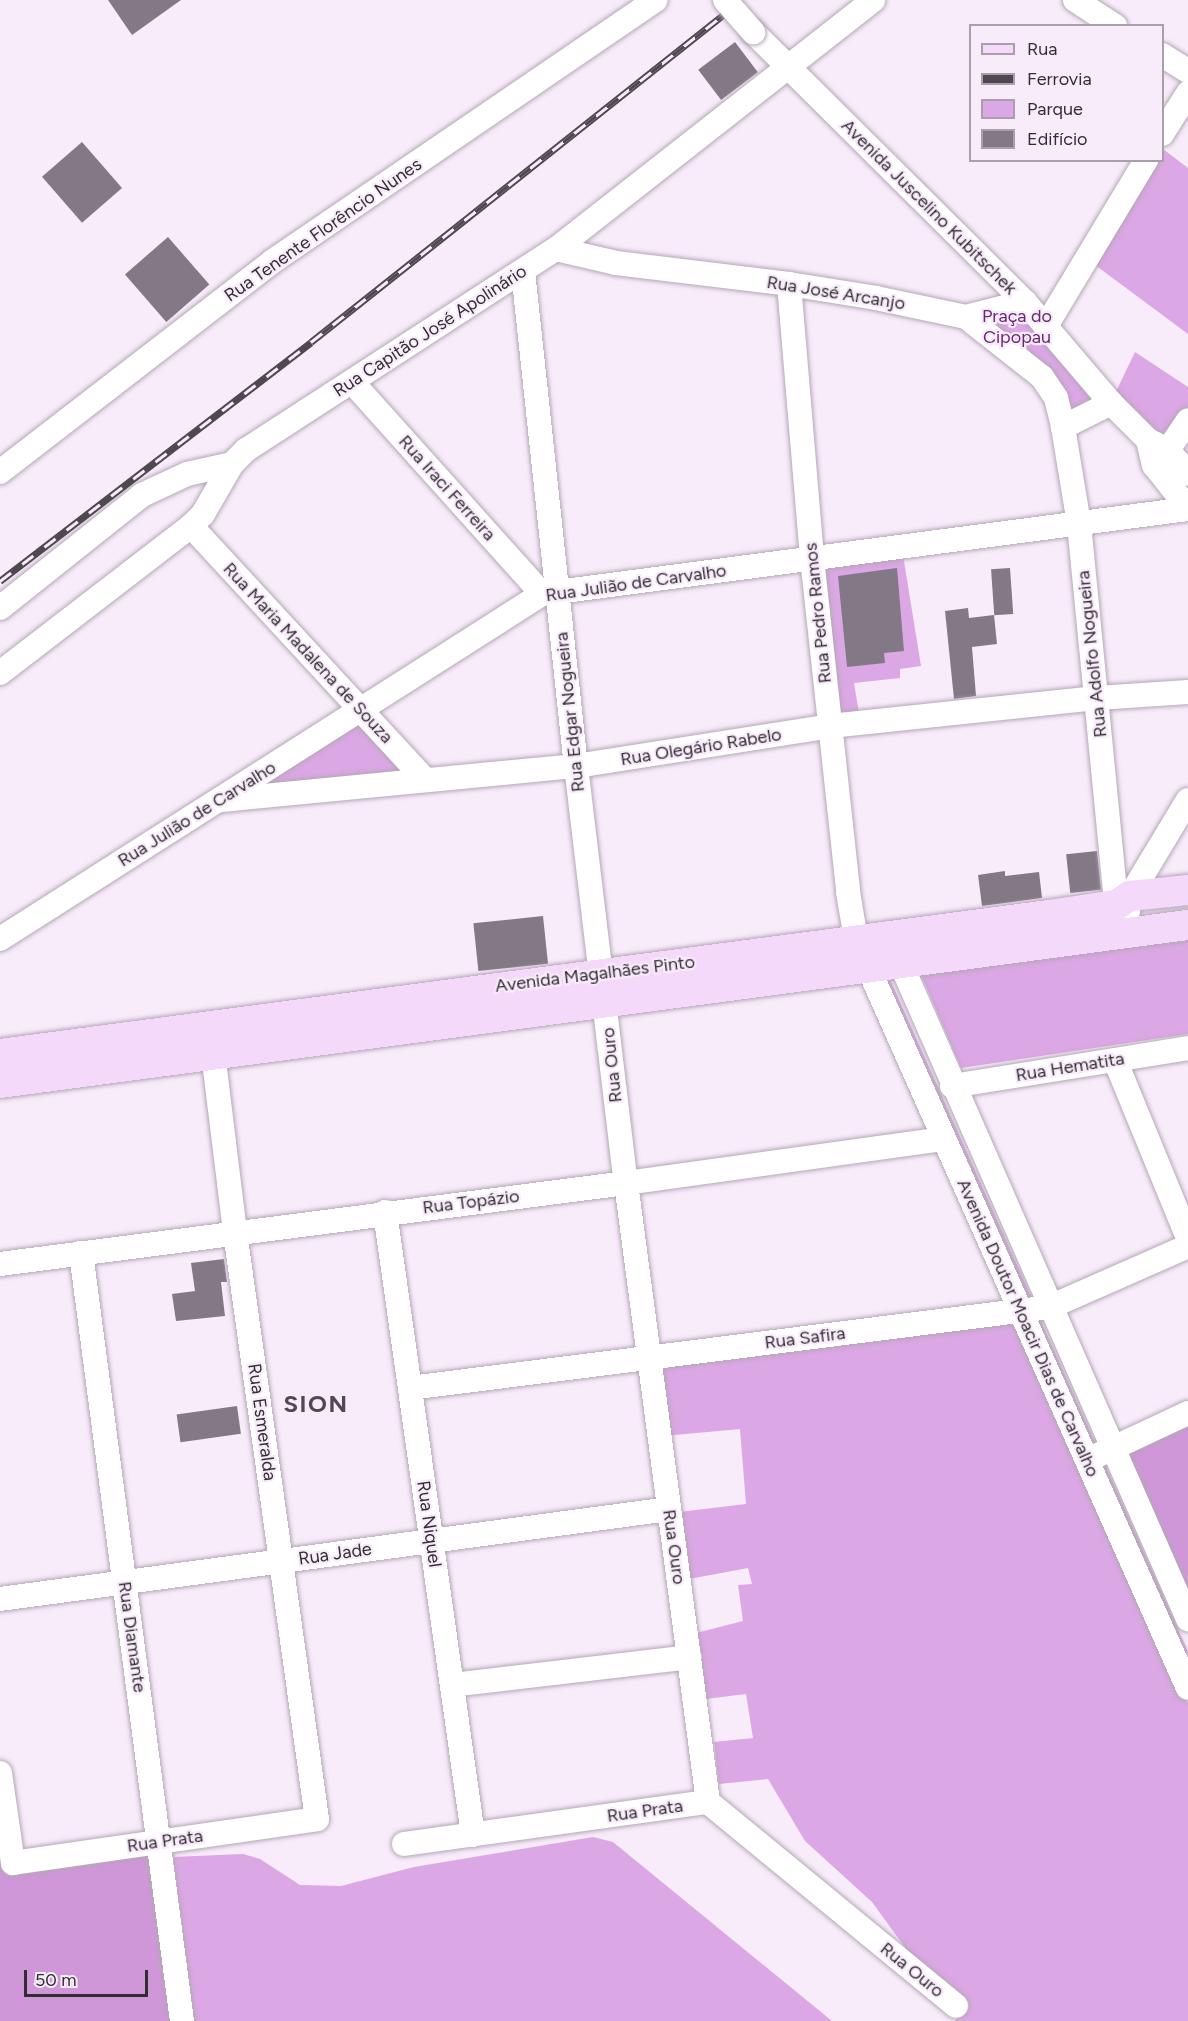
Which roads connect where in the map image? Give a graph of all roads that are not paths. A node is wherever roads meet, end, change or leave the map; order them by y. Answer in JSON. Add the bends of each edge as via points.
{"nodes":[{"id":1,"x":655,"y":0,"type":"edge"},
{"id":2,"x":725,"y":0,"type":"edge"},
{"id":3,"x":873,"y":0,"type":"edge"},
{"id":4,"x":1075,"y":0,"type":"edge"},
{"id":5,"x":1113,"y":24,"type":"edge"},
{"id":6,"x":1164,"y":56,"type":"edge"},
{"id":7,"x":789,"y":68,"type":"junction"},
{"id":8,"x":1188,"y":71,"type":"edge"},
{"id":9,"x":1188,"y":93,"type":"edge"},
{"id":10,"x":1164,"y":131,"type":"edge"},
{"id":11,"x":1145,"y":162,"type":"edge"},
{"id":12,"x":556,"y":249,"type":"junction"},
{"id":13,"x":523,"y":271,"type":"junction"},
{"id":14,"x":789,"y":284,"type":"junction"},
{"id":15,"x":1025,"y":302,"type":"junction"},
{"id":16,"x":966,"y":317,"type":"junction"},
{"id":17,"x":1046,"y":326,"type":"junction"},
{"id":18,"x":352,"y":382,"type":"junction"},
{"id":19,"x":1111,"y":403,"type":"junction"},
{"id":20,"x":1188,"y":420,"type":"edge"},
{"id":21,"x":1064,"y":427,"type":"junction"},
{"id":22,"x":1159,"y":454,"type":"junction"},
{"id":23,"x":232,"y":464,"type":"junction"},
{"id":24,"x":0,"y":472,"type":"edge"},
{"id":25,"x":1188,"y":474,"type":"edge"},
{"id":26,"x":1188,"y":508,"type":"edge"},
{"id":27,"x":1078,"y":524,"type":"junction"},
{"id":28,"x":191,"y":526,"type":"junction"},
{"id":29,"x":812,"y":558,"type":"junction"},
{"id":30,"x":550,"y":594,"type":"junction"},
{"id":31,"x":0,"y":608,"type":"edge"},
{"id":32,"x":0,"y":673,"type":"edge"},
{"id":33,"x":1188,"y":692,"type":"edge"},
{"id":34,"x":1096,"y":698,"type":"junction"},
{"id":35,"x":362,"y":710,"type":"junction"},
{"id":36,"x":830,"y":726,"type":"junction"},
{"id":37,"x":576,"y":766,"type":"junction"},
{"id":38,"x":425,"y":780,"type":"junction"},
{"id":39,"x":1188,"y":800,"type":"edge"},
{"id":40,"x":214,"y":801,"type":"junction"},
{"id":41,"x":1188,"y":890,"type":"edge"},
{"id":42,"x":1123,"y":900,"type":"junction"},
{"id":43,"x":1188,"y":926,"type":"edge"},
{"id":44,"x":1122,"y":934,"type":"junction"},
{"id":45,"x":890,"y":935,"type":"junction"},
{"id":46,"x":0,"y":939,"type":"edge"},
{"id":47,"x":856,"y":940,"type":"junction"},
{"id":48,"x":705,"y":960,"type":"junction"},
{"id":49,"x":899,"y":963,"type":"junction"},
{"id":50,"x":868,"y":968,"type":"junction"},
{"id":51,"x":602,"y":973,"type":"junction"},
{"id":52,"x":707,"y":989,"type":"junction"},
{"id":53,"x":605,"y":1003,"type":"junction"},
{"id":54,"x":209,"y":1024,"type":"junction"},
{"id":55,"x":1188,"y":1048,"type":"edge"},
{"id":56,"x":0,"y":1054,"type":"edge"},
{"id":57,"x":213,"y":1055,"type":"junction"},
{"id":58,"x":1115,"y":1060,"type":"junction"},
{"id":59,"x":0,"y":1083,"type":"edge"},
{"id":60,"x":952,"y":1086,"type":"junction"},
{"id":61,"x":943,"y":1139,"type":"junction"},
{"id":62,"x":626,"y":1183,"type":"junction"},
{"id":63,"x":385,"y":1212,"type":"junction"},
{"id":64,"x":235,"y":1232,"type":"junction"},
{"id":65,"x":1188,"y":1238,"type":"edge"},
{"id":66,"x":1188,"y":1246,"type":"edge"},
{"id":67,"x":81,"y":1253,"type":"junction"},
{"id":68,"x":0,"y":1264,"type":"edge"},
{"id":69,"x":1050,"y":1307,"type":"junction"},
{"id":70,"x":1021,"y":1310,"type":"junction"},
{"id":71,"x":649,"y":1358,"type":"junction"},
{"id":72,"x":410,"y":1388,"type":"junction"},
{"id":73,"x":1188,"y":1413,"type":"edge"},
{"id":74,"x":1111,"y":1448,"type":"junction"},
{"id":75,"x":1087,"y":1460,"type":"junction"},
{"id":76,"x":669,"y":1509,"type":"junction"},
{"id":77,"x":431,"y":1541,"type":"junction"},
{"id":78,"x":282,"y":1561,"type":"junction"},
{"id":79,"x":124,"y":1582,"type":"junction"},
{"id":80,"x":0,"y":1599,"type":"edge"},
{"id":81,"x":1188,"y":1619,"type":"edge"},
{"id":82,"x":689,"y":1657,"type":"junction"},
{"id":83,"x":452,"y":1685,"type":"junction"},
{"id":84,"x":1188,"y":1688,"type":"edge"},
{"id":85,"x":0,"y":1773,"type":"edge"},
{"id":86,"x":708,"y":1802,"type":"junction"},
{"id":87,"x":317,"y":1820,"type":"joint"},
{"id":88,"x":473,"y":1835,"type":"junction"},
{"id":89,"x":159,"y":1842,"type":"junction"},
{"id":90,"x":404,"y":1844,"type":"dead end"},
{"id":91,"x":956,"y":2006,"type":"dead end"},
{"id":92,"x":182,"y":2021,"type":"edge"}],
"edges":[{"from":1,"to":24,"type":"street","name":"Rua Tenente Florêncio Nunes","via":[[273,261]]},
{"from":2,"to":7,"type":"street","name":"Avenida Juscelino Kubitschek","bridge":true},
{"from":3,"to":7,"type":"street","name":"Rua Capitão José Apolinário"},
{"from":4,"to":5,"type":"street"},
{"from":6,"to":8,"type":"street"},
{"from":7,"to":12,"type":"street","name":"Rua Capitão José Apolinário"},
{"from":7,"to":15,"type":"street","name":"Avenida Juscelino Kubitschek"},
{"from":9,"to":10,"type":"street"},
{"from":11,"to":17,"type":"street"},
{"from":12,"to":13,"type":"street","name":"Rua Capitão José Apolinário"},
{"from":12,"to":14,"type":"street","name":"Rua José Arcanjo","via":[[650,269]]},
{"from":13,"to":18,"type":"street","name":"Rua Capitão José Apolinário"},
{"from":13,"to":30,"type":"street","name":"Rua Edgar Nogueira"},
{"from":14,"to":16,"type":"street","name":"Rua José Arcanjo"},
{"from":14,"to":29,"type":"street","name":"Rua Pedro Ramos"},
{"from":15,"to":16,"type":"street"},
{"from":15,"to":17,"type":"street","name":"Avenida Juscelino Kubitschek"},
{"from":16,"to":21,"type":"street","name":"Rua José Arcanjo","via":[[1042,377],[1056,398]]},
{"from":17,"to":19,"type":"street","name":"Avenida Juscelino Kubitschek"},
{"from":18,"to":23,"type":"street","name":"Rua Capitão José Apolinário","via":[[246,450]]},
{"from":18,"to":30,"type":"street","name":"Rua Iraci Ferreira"},
{"from":19,"to":21,"type":"street"},
{"from":19,"to":22,"type":"street","name":"Avenida Juscelino Kubitschek"},
{"from":20,"to":22,"type":"street"},
{"from":21,"to":27,"type":"street","name":"Rua Adolfo Nogueira"},
{"from":22,"to":25,"type":"street","name":"Avenida Juscelino Kubitschek"},
{"from":22,"to":26,"type":"street","name":"Avenida Juscelino Kubitschek"},
{"from":23,"to":28,"type":"street","name":"Rua Capitão José Apolinário"},
{"from":23,"to":31,"type":"street","via":[[188,474],[142,495]]},
{"from":26,"to":27,"type":"street","name":"Rua Julião de Carvalho"},
{"from":27,"to":29,"type":"street","name":"Rua Julião de Carvalho"},
{"from":27,"to":34,"type":"street","name":"Rua Adolfo Nogueira"},
{"from":28,"to":32,"type":"street","name":"Rua Capitão José Apolinário"},
{"from":28,"to":35,"type":"street","name":"Rua Maria Madalena de Souza"},
{"from":29,"to":30,"type":"street","name":"Rua Julião de Carvalho"},
{"from":29,"to":36,"type":"street","name":"Rua Pedro Ramos"},
{"from":30,"to":35,"type":"street","name":"Rua Julião de Carvalho"},
{"from":30,"to":37,"type":"street","name":"Rua Edgar Nogueira"},
{"from":33,"to":34,"type":"street","name":"Rua Olegário Rabelo"},
{"from":34,"to":36,"type":"street","name":"Rua Olegário Rabelo"},
{"from":34,"to":42,"type":"street","name":"Rua Adolfo Nogueira"},
{"from":35,"to":38,"type":"street","name":"Rua Maria Madalena de Souza"},
{"from":35,"to":40,"type":"street","name":"Rua Julião de Carvalho"},
{"from":36,"to":37,"type":"street","name":"Rua Olegário Rabelo"},
{"from":36,"to":47,"type":"street","name":"Rua Pedro Ramos"},
{"from":37,"to":38,"type":"street","name":"Rua Olegário Rabelo"},
{"from":37,"to":51,"type":"street","name":"Rua Edgar Nogueira"},
{"from":38,"to":40,"type":"street","name":"Rua Olegário Rabelo"},
{"from":39,"to":42,"type":"street"},
{"from":40,"to":46,"type":"street","name":"Rua Julião de Carvalho"},
{"from":41,"to":42,"type":"main road","name":"Avenida Magalhães Pinto"},
{"from":42,"to":44,"type":"street"},
{"from":42,"to":45,"type":"main road","name":"Avenida Magalhães Pinto"},
{"from":43,"to":44,"type":"main road","name":"Avenida Magalhães Pinto"},
{"from":44,"to":49,"type":"main road","name":"Avenida Magalhães Pinto"},
{"from":45,"to":47,"type":"main road","name":"Avenida Magalhães Pinto"},
{"from":45,"to":49,"type":"street","name":"Avenida Doutor Moacir Dias de Carvalho"},
{"from":47,"to":48,"type":"main road","name":"Avenida Magalhães Pinto"},
{"from":47,"to":50,"type":"street","name":"Rua Pedro Ramos"},
{"from":48,"to":51,"type":"main road","name":"Avenida Magalhães Pinto"},
{"from":48,"to":52,"type":"main road"},
{"from":49,"to":50,"type":"main road","name":"Avenida Magalhães Pinto"},
{"from":49,"to":60,"type":"street","name":"Avenida Doutor Moacir Dias de Carvalho"},
{"from":50,"to":52,"type":"main road","name":"Avenida Magalhães Pinto"},
{"from":50,"to":61,"type":"street","name":"Avenida Doutor Moacir Dias de Carvalho"},
{"from":51,"to":53,"type":"street","name":"Rua Ouro"},
{"from":51,"to":54,"type":"main road","name":"Avenida Magalhães Pinto"},
{"from":52,"to":53,"type":"main road","name":"Avenida Magalhães Pinto"},
{"from":53,"to":57,"type":"main road","name":"Avenida Magalhães Pinto"},
{"from":53,"to":62,"type":"street","name":"Rua Ouro"},
{"from":54,"to":56,"type":"main road","name":"Avenida Magalhães Pinto"},
{"from":54,"to":57,"type":"street","name":"Rua Esmeralda"},
{"from":55,"to":58,"type":"street","name":"Rua Hematita"},
{"from":57,"to":59,"type":"main road","name":"Avenida Magalhães Pinto"},
{"from":57,"to":64,"type":"street","name":"Rua Esmeralda"},
{"from":58,"to":60,"type":"street","name":"Rua Hematita"},
{"from":58,"to":65,"type":"street"},
{"from":60,"to":69,"type":"street","name":"Avenida Doutor Moacir Dias de Carvalho"},
{"from":61,"to":62,"type":"street","name":"Rua Topázio"},
{"from":61,"to":70,"type":"street","name":"Avenida Doutor Moacir Dias de Carvalho"},
{"from":62,"to":63,"type":"street","name":"Rua Topázio"},
{"from":62,"to":71,"type":"street","name":"Rua Ouro"},
{"from":63,"to":64,"type":"street","name":"Rua Topázio"},
{"from":63,"to":72,"type":"street","name":"Rua Niquel"},
{"from":64,"to":67,"type":"street","name":"Rua Topázio"},
{"from":64,"to":78,"type":"street","name":"Rua Esmeralda"},
{"from":66,"to":69,"type":"street","name":"Rua Safira"},
{"from":67,"to":68,"type":"street","name":"Rua Topázio"},
{"from":67,"to":79,"type":"street","name":"Rua Diamante"},
{"from":69,"to":70,"type":"street","name":"Rua Safira"},
{"from":69,"to":74,"type":"street","name":"Avenida Doutor Moacir Dias de Carvalho"},
{"from":70,"to":71,"type":"street","name":"Rua Safira"},
{"from":70,"to":75,"type":"street","name":"Avenida Doutor Moacir Dias de Carvalho"},
{"from":71,"to":72,"type":"street","name":"Rua Safira"},
{"from":71,"to":76,"type":"street","name":"Rua Ouro"},
{"from":72,"to":77,"type":"street","name":"Rua Niquel"},
{"from":73,"to":74,"type":"street"},
{"from":74,"to":75,"type":"street"},
{"from":74,"to":81,"type":"street","name":"Avenida Doutor Moacir Dias de Carvalho"},
{"from":75,"to":84,"type":"street","name":"Avenida Doutor Moacir Dias de Carvalho"},
{"from":76,"to":77,"type":"street","name":"Rua Jade"},
{"from":76,"to":82,"type":"street","name":"Rua Ouro"},
{"from":77,"to":78,"type":"street","name":"Rua Jade"},
{"from":77,"to":83,"type":"street","name":"Rua Niquel"},
{"from":78,"to":79,"type":"street","name":"Rua Jade"},
{"from":78,"to":87,"type":"street","name":"Rua Esmeralda"},
{"from":79,"to":80,"type":"street","name":"Rua Jade"},
{"from":79,"to":89,"type":"street","name":"Rua Diamante"},
{"from":82,"to":83,"type":"street"},
{"from":82,"to":86,"type":"street","name":"Rua Ouro"},
{"from":83,"to":88,"type":"street","name":"Rua Niquel"},
{"from":85,"to":89,"type":"street","name":"Rua Prata","via":[[13,1863]]},
{"from":86,"to":88,"type":"street","name":"Rua Prata"},
{"from":86,"to":91,"type":"street","name":"Rua Ouro"},
{"from":87,"to":89,"type":"street","name":"Rua Prata"},
{"from":88,"to":90,"type":"street","name":"Rua Prata"},
{"from":89,"to":92,"type":"street","name":"Rua Diamante"}]}
